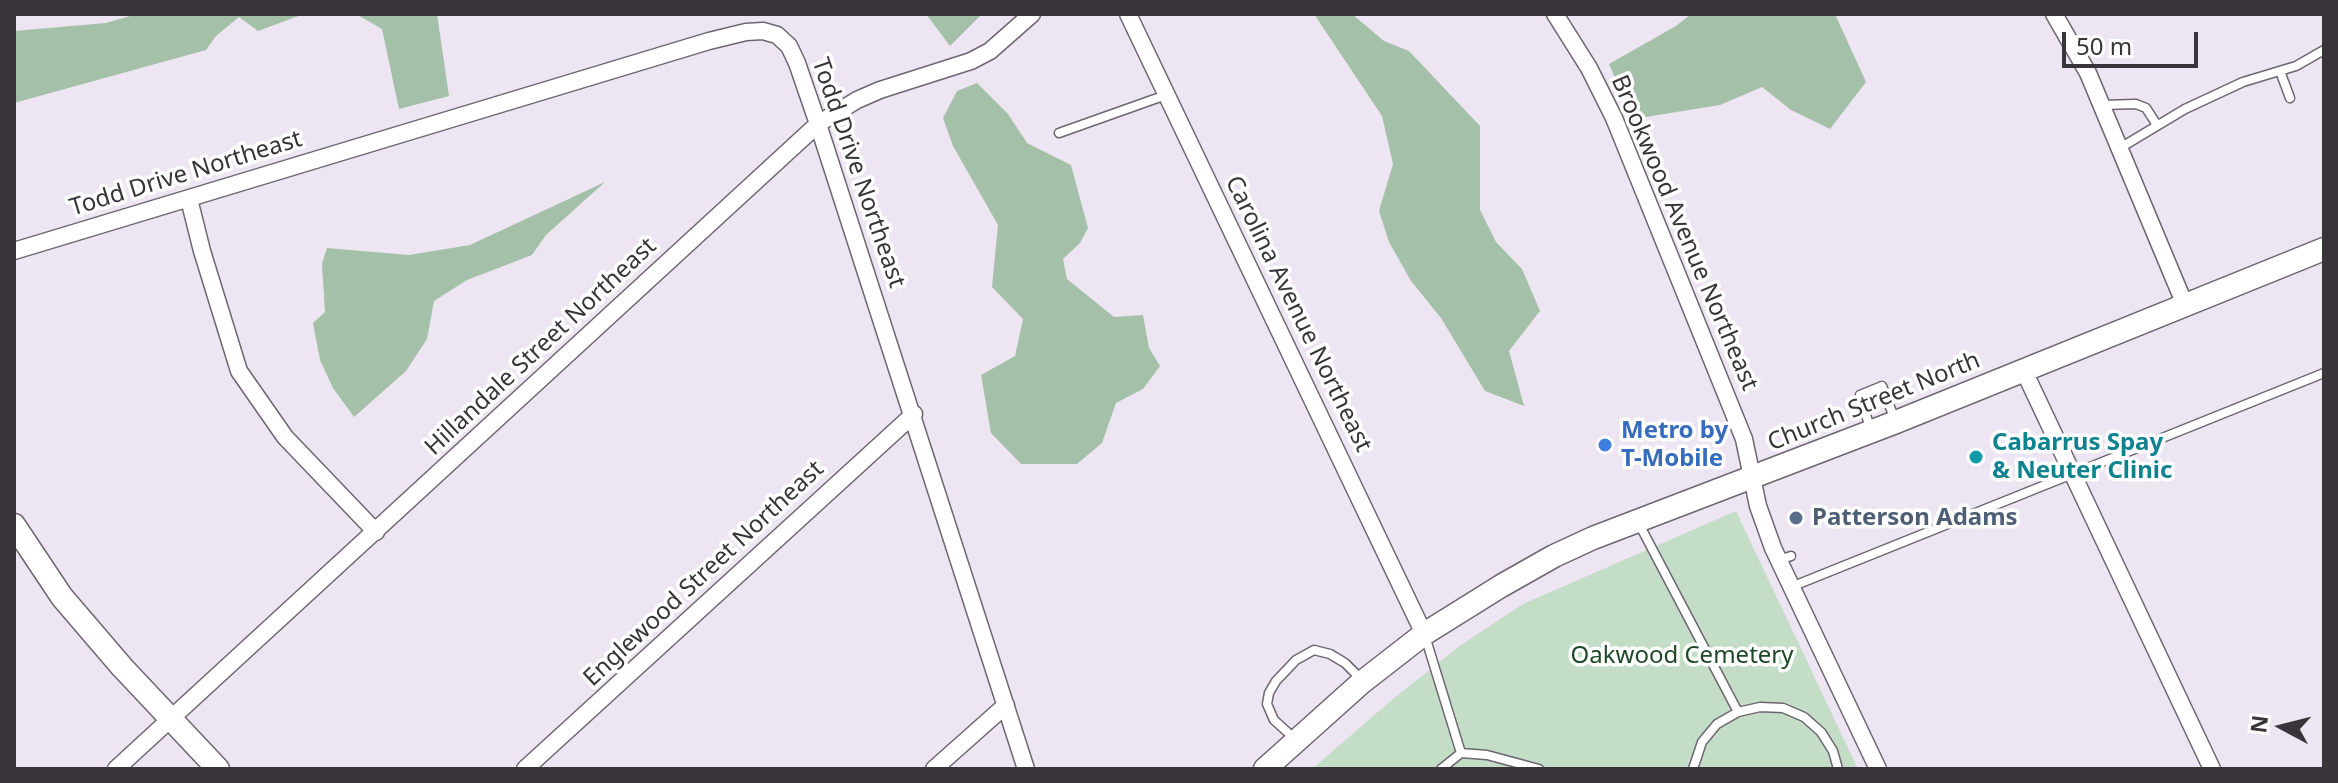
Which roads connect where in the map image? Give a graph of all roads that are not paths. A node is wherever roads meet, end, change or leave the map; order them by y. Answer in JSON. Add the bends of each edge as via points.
{"nodes":[{"id":1,"x":1032,"y":14,"type":"edge"},
{"id":2,"x":1128,"y":14,"type":"edge"},
{"id":3,"x":1555,"y":14,"type":"edge"},
{"id":4,"x":2054,"y":14,"type":"edge"},
{"id":5,"x":2324,"y":50,"type":"edge"},
{"id":6,"x":2280,"y":71,"type":"junction"},
{"id":7,"x":1166,"y":95,"type":"junction"},
{"id":8,"x":2290,"y":98,"type":"dead end"},
{"id":9,"x":2102,"y":105,"type":"junction"},
{"id":10,"x":818,"y":124,"type":"junction"},
{"id":11,"x":2157,"y":125,"type":"junction"},
{"id":12,"x":1059,"y":133,"type":"dead end"},
{"id":13,"x":2119,"y":148,"type":"junction"},
{"id":14,"x":189,"y":199,"type":"junction"},
{"id":15,"x":2324,"y":249,"type":"edge"},
{"id":16,"x":14,"y":251,"type":"edge"},
{"id":17,"x":2185,"y":305,"type":"junction"},
{"id":18,"x":2024,"y":371,"type":"junction"},
{"id":19,"x":2324,"y":373,"type":"edge"},
{"id":20,"x":914,"y":414,"type":"junction"},
{"id":21,"x":1896,"y":422,"type":"junction"},
{"id":22,"x":1872,"y":432,"type":"junction"},
{"id":23,"x":2073,"y":475,"type":"junction"},
{"id":24,"x":1751,"y":479,"type":"junction"},
{"id":25,"x":1638,"y":522,"type":"junction"},
{"id":26,"x":14,"y":525,"type":"edge"},
{"id":27,"x":376,"y":532,"type":"junction"},
{"id":28,"x":1791,"y":587,"type":"junction"},
{"id":29,"x":1424,"y":634,"type":"junction"},
{"id":30,"x":1364,"y":681,"type":"junction"},
{"id":31,"x":1006,"y":705,"type":"junction"},
{"id":32,"x":1738,"y":712,"type":"junction"},
{"id":33,"x":172,"y":719,"type":"junction"},
{"id":34,"x":1297,"y":740,"type":"junction"},
{"id":35,"x":1461,"y":753,"type":"junction"},
{"id":36,"x":116,"y":769,"type":"edge"},
{"id":37,"x":218,"y":769,"type":"edge"},
{"id":38,"x":525,"y":769,"type":"edge"},
{"id":39,"x":934,"y":769,"type":"edge"},
{"id":40,"x":1026,"y":769,"type":"edge"},
{"id":41,"x":1265,"y":769,"type":"edge"},
{"id":42,"x":1441,"y":769,"type":"edge"},
{"id":43,"x":1539,"y":769,"type":"edge"},
{"id":44,"x":1693,"y":769,"type":"edge"},
{"id":45,"x":1838,"y":769,"type":"edge"},
{"id":46,"x":1878,"y":769,"type":"edge"},
{"id":47,"x":2212,"y":769,"type":"edge"}],
"edges":[{"from":1,"to":10,"type":"street","name":"Hillandale Street Northeast","via":[[971,61],[880,90]]},
{"from":2,"to":7,"type":"street","name":"Carolina Avenue Northeast"},
{"from":3,"to":24,"type":"street","name":"Brookwood Avenue Northeast","via":[[1614,118],[1744,439]]},
{"from":4,"to":9,"type":"street"},
{"from":5,"to":6,"type":"lane"},
{"from":6,"to":8,"type":"lane"},
{"from":6,"to":11,"type":"lane","via":[[2243,82]]},
{"from":7,"to":12,"type":"lane"},
{"from":7,"to":29,"type":"street","name":"Carolina Avenue Northeast"},
{"from":9,"to":11,"type":"lane","via":[[2136,104],[2146,108]]},
{"from":9,"to":13,"type":"street"},
{"from":10,"to":14,"type":"street","name":"Todd Drive Northeast","via":[[789,46],[777,35],[746,32]]},
{"from":10,"to":20,"type":"street","name":"Todd Drive Northeast"},
{"from":10,"to":27,"type":"street","name":"Hillandale Street Northeast"},
{"from":11,"to":13,"type":"lane"},
{"from":13,"to":17,"type":"street"},
{"from":14,"to":16,"type":"street","name":"Todd Drive Northeast"},
{"from":14,"to":27,"type":"street","via":[[244,379],[285,437]]},
{"from":15,"to":17,"type":"main road","name":"Church Street North"},
{"from":17,"to":18,"type":"main road","name":"Church Street North"},
{"from":18,"to":21,"type":"main road","name":"Church Street North"},
{"from":18,"to":23,"type":"street"},
{"from":19,"to":23,"type":"lane"},
{"from":20,"to":31,"type":"street","name":"Todd Drive Northeast"},
{"from":20,"to":38,"type":"street","name":"Englewood Street Northeast"},
{"from":21,"to":22,"type":"main road","name":"Church Street North"},
{"from":21,"to":22,"type":"lane","via":[[1882,386],[1860,395]]},
{"from":22,"to":24,"type":"main road","name":"Church Street North"},
{"from":23,"to":28,"type":"lane"},
{"from":23,"to":47,"type":"street"},
{"from":24,"to":25,"type":"main road","name":"Church Street North"},
{"from":24,"to":28,"type":"street","name":"Brookwood Avenue Northeast","via":[[1758,506],[1785,558]]},
{"from":25,"to":29,"type":"main road","name":"Church Street North","via":[[1554,556]]},
{"from":25,"to":32,"type":"lane"},
{"from":26,"to":33,"type":"main road","via":[[62,597]]},
{"from":27,"to":33,"type":"street","name":"Hillandale Street Northeast"},
{"from":28,"to":46,"type":"street","name":"Brookwood Avenue Northeast"},
{"from":29,"to":30,"type":"main road","name":"Church Street North"},
{"from":29,"to":35,"type":"lane"},
{"from":30,"to":34,"type":"main road","name":"Church Street North"},
{"from":30,"to":34,"type":"lane","via":[[1330,654],[1314,650],[1296,660],[1276,681],[1267,704],[1274,720]]},
{"from":31,"to":39,"type":"street"},
{"from":31,"to":40,"type":"street","name":"Todd Drive Northeast"},
{"from":32,"to":44,"type":"lane","via":[[1717,724],[1702,742]]},
{"from":32,"to":45,"type":"lane","via":[[1783,708],[1804,717],[1821,732]]},
{"from":33,"to":36,"type":"street","name":"Hillandale Street Northeast"},
{"from":33,"to":37,"type":"main road"},
{"from":34,"to":41,"type":"main road","name":"Church Street North"},
{"from":35,"to":42,"type":"lane"},
{"from":35,"to":43,"type":"lane"}]}
